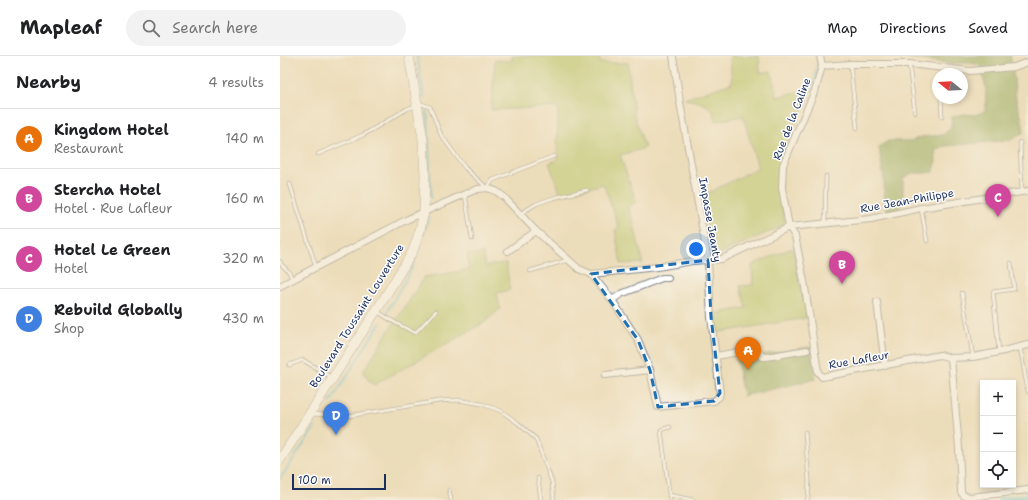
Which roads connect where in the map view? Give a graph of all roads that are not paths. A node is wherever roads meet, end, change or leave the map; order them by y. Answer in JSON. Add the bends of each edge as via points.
{"nodes":[{"id":1,"x":409,"y":56,"type":"edge"},
{"id":2,"x":673,"y":56,"type":"edge"},
{"id":3,"x":820,"y":56,"type":"edge"},
{"id":4,"x":1028,"y":62,"type":"edge"},
{"id":5,"x":850,"y":64,"type":"junction"},
{"id":6,"x":909,"y":64,"type":"junction"},
{"id":7,"x":822,"y":66,"type":"junction"},
{"id":8,"x":932,"y":69,"type":"edge"},
{"id":9,"x":968,"y":71,"type":"edge"},
{"id":10,"x":417,"y":104,"type":"junction"},
{"id":11,"x":941,"y":104,"type":"edge"},
{"id":12,"x":915,"y":113,"type":"dead end"},
{"id":13,"x":942,"y":118,"type":"dead end"},
{"id":14,"x":858,"y":128,"type":"dead end"},
{"id":15,"x":1020,"y":142,"type":"dead end"},
{"id":16,"x":318,"y":154,"type":"dead end"},
{"id":17,"x":554,"y":156,"type":"dead end"},
{"id":18,"x":826,"y":176,"type":"dead end"},
{"id":19,"x":290,"y":184,"type":"dead end"},
{"id":20,"x":487,"y":188,"type":"junction"},
{"id":21,"x":587,"y":190,"type":"dead end"},
{"id":22,"x":1025,"y":191,"type":"edge"},
{"id":23,"x":465,"y":194,"type":"junction"},
{"id":24,"x":921,"y":208,"type":"junction"},
{"id":25,"x":424,"y":212,"type":"junction"},
{"id":26,"x":520,"y":214,"type":"junction"},
{"id":27,"x":826,"y":224,"type":"junction"},
{"id":28,"x":789,"y":228,"type":"junction"},
{"id":29,"x":536,"y":231,"type":"junction"},
{"id":30,"x":472,"y":239,"type":"dead end"},
{"id":31,"x":927,"y":241,"type":"dead end"},
{"id":32,"x":508,"y":251,"type":"dead end"},
{"id":33,"x":569,"y":260,"type":"junction"},
{"id":34,"x":708,"y":260,"type":"junction"},
{"id":35,"x":280,"y":261,"type":"edge"},
{"id":36,"x":1011,"y":263,"type":"dead end"},
{"id":37,"x":316,"y":267,"type":"junction"},
{"id":38,"x":530,"y":271,"type":"dead end"},
{"id":39,"x":591,"y":274,"type":"junction"},
{"id":40,"x":668,"y":278,"type":"dead end"},
{"id":41,"x":292,"y":279,"type":"junction"},
{"id":42,"x":280,"y":286,"type":"edge"},
{"id":43,"x":962,"y":293,"type":"dead end"},
{"id":44,"x":612,"y":300,"type":"junction"},
{"id":45,"x":877,"y":302,"type":"dead end"},
{"id":46,"x":376,"y":311,"type":"junction"},
{"id":47,"x":436,"y":311,"type":"dead end"},
{"id":48,"x":1028,"y":344,"type":"edge"},
{"id":49,"x":1020,"y":347,"type":"junction"},
{"id":50,"x":807,"y":350,"type":"dead end"},
{"id":51,"x":999,"y":352,"type":"junction"},
{"id":52,"x":716,"y":356,"type":"junction"},
{"id":53,"x":973,"y":357,"type":"junction"},
{"id":54,"x":950,"y":358,"type":"junction"},
{"id":55,"x":289,"y":365,"type":"dead end"},
{"id":56,"x":885,"y":366,"type":"junction"},
{"id":57,"x":650,"y":370,"type":"junction"},
{"id":58,"x":605,"y":375,"type":"dead end"},
{"id":59,"x":333,"y":378,"type":"junction"},
{"id":60,"x":1028,"y":391,"type":"edge"},
{"id":61,"x":310,"y":414,"type":"junction"},
{"id":62,"x":670,"y":427,"type":"dead end"},
{"id":63,"x":805,"y":432,"type":"dead end"},
{"id":64,"x":280,"y":460,"type":"edge"},
{"id":65,"x":538,"y":478,"type":"dead end"},
{"id":66,"x":449,"y":490,"type":"dead end"},
{"id":67,"x":1028,"y":490,"type":"edge"},
{"id":68,"x":670,"y":495,"type":"junction"},
{"id":69,"x":450,"y":500,"type":"edge"},
{"id":70,"x":541,"y":500,"type":"edge"},
{"id":71,"x":554,"y":500,"type":"edge"},
{"id":72,"x":670,"y":500,"type":"edge"},
{"id":73,"x":693,"y":500,"type":"edge"},
{"id":74,"x":807,"y":500,"type":"edge"}],
"edges":[{"from":1,"to":10,"type":"main road","name":"Boulevard Toussaint Louverture"},
{"from":2,"to":34,"type":"street","name":"Impasse Jeanty"},
{"from":3,"to":7,"type":"street"},
{"from":4,"to":9,"type":"street"},
{"from":5,"to":6,"type":"street"},
{"from":5,"to":7,"type":"street"},
{"from":5,"to":14,"type":"lane"},
{"from":6,"to":8,"type":"street"},
{"from":6,"to":12,"type":"lane"},
{"from":7,"to":28,"type":"street","name":"Rue de la Caline","via":[[816,88],[783,165],[782,188]]},
{"from":10,"to":16,"type":"lane","via":[[363,135]]},
{"from":10,"to":20,"type":"lane","via":[[430,107],[441,135],[465,168]]},
{"from":10,"to":25,"type":"main road","name":"Boulevard Toussaint Louverture","via":[[423,139]]},
{"from":11,"to":13,"type":"lane"},
{"from":15,"to":22,"type":"lane"},
{"from":17,"to":20,"type":"lane","via":[[494,180]]},
{"from":18,"to":27,"type":"lane"},
{"from":19,"to":37,"type":"lane"},
{"from":20,"to":23,"type":"street"},
{"from":20,"to":26,"type":"street","via":[[504,197]]},
{"from":21,"to":26,"type":"lane","via":[[536,204]]},
{"from":22,"to":24,"type":"street","name":"Rue Jean-Philippe"},
{"from":23,"to":25,"type":"street"},
{"from":23,"to":30,"type":"lane"},
{"from":24,"to":27,"type":"street","name":"Rue Jean-Philippe","via":[[871,219]]},
{"from":24,"to":31,"type":"lane"},
{"from":25,"to":37,"type":"street"},
{"from":25,"to":46,"type":"main road","name":"Boulevard Toussaint Louverture","via":[[413,251]]},
{"from":26,"to":29,"type":"street"},
{"from":27,"to":28,"type":"street","name":"Rue Jean-Philippe"},
{"from":28,"to":34,"type":"street","name":"Rue Jean-Philippe","via":[[722,258]]},
{"from":28,"to":56,"type":"street","name":"Rue Lafleur","via":[[797,244],[818,372],[822,377]]},
{"from":29,"to":32,"type":"street"},
{"from":29,"to":33,"type":"street"},
{"from":33,"to":38,"type":"lane"},
{"from":33,"to":39,"type":"street","via":[[579,269]]},
{"from":34,"to":39,"type":"street","name":"Rue Jean-Philippe"},
{"from":34,"to":52,"type":"street","name":"Impasse Jeanty","via":[[710,317]]},
{"from":35,"to":41,"type":"lane"},
{"from":36,"to":51,"type":"lane","via":[[1014,289],[993,292]]},
{"from":37,"to":41,"type":"street"},
{"from":39,"to":44,"type":"street"},
{"from":40,"to":44,"type":"street","via":[[621,294]]},
{"from":41,"to":42,"type":"street"},
{"from":43,"to":53,"type":"lane"},
{"from":44,"to":57,"type":"street","via":[[638,340]]},
{"from":45,"to":56,"type":"street"},
{"from":46,"to":47,"type":"lane","via":[[416,333]]},
{"from":46,"to":59,"type":"main road","name":"Boulevard Toussaint Louverture"},
{"from":48,"to":49,"type":"street","name":"Rue Lafleur"},
{"from":49,"to":51,"type":"street","name":"Rue Lafleur"},
{"from":49,"to":60,"type":"lane"},
{"from":50,"to":52,"type":"street","via":[[763,357],[755,349]]},
{"from":51,"to":53,"type":"street","name":"Rue Lafleur"},
{"from":52,"to":57,"type":"street","name":"Impasse Jeanty","via":[[720,393],[714,402],[658,407]]},
{"from":53,"to":54,"type":"street","name":"Rue Lafleur"},
{"from":54,"to":56,"type":"street","name":"Rue Lafleur","via":[[940,355]]},
{"from":54,"to":67,"type":"street","via":[[961,492],[964,496],[971,497]]},
{"from":55,"to":59,"type":"lane","via":[[303,360]]},
{"from":57,"to":58,"type":"street"},
{"from":59,"to":61,"type":"main road","name":"Boulevard Toussaint Louverture"},
{"from":61,"to":64,"type":"main road","name":"Boulevard Toussaint Louverture"},
{"from":61,"to":71,"type":"lane","via":[[348,416],[439,401],[458,400],[482,404],[501,411],[536,440],[552,482]]},
{"from":62,"to":68,"type":"lane","via":[[661,430]]},
{"from":63,"to":74,"type":"lane","via":[[809,481]]},
{"from":65,"to":70,"type":"lane"},
{"from":66,"to":69,"type":"lane"},
{"from":68,"to":72,"type":"lane"},
{"from":68,"to":73,"type":"lane"}]}
